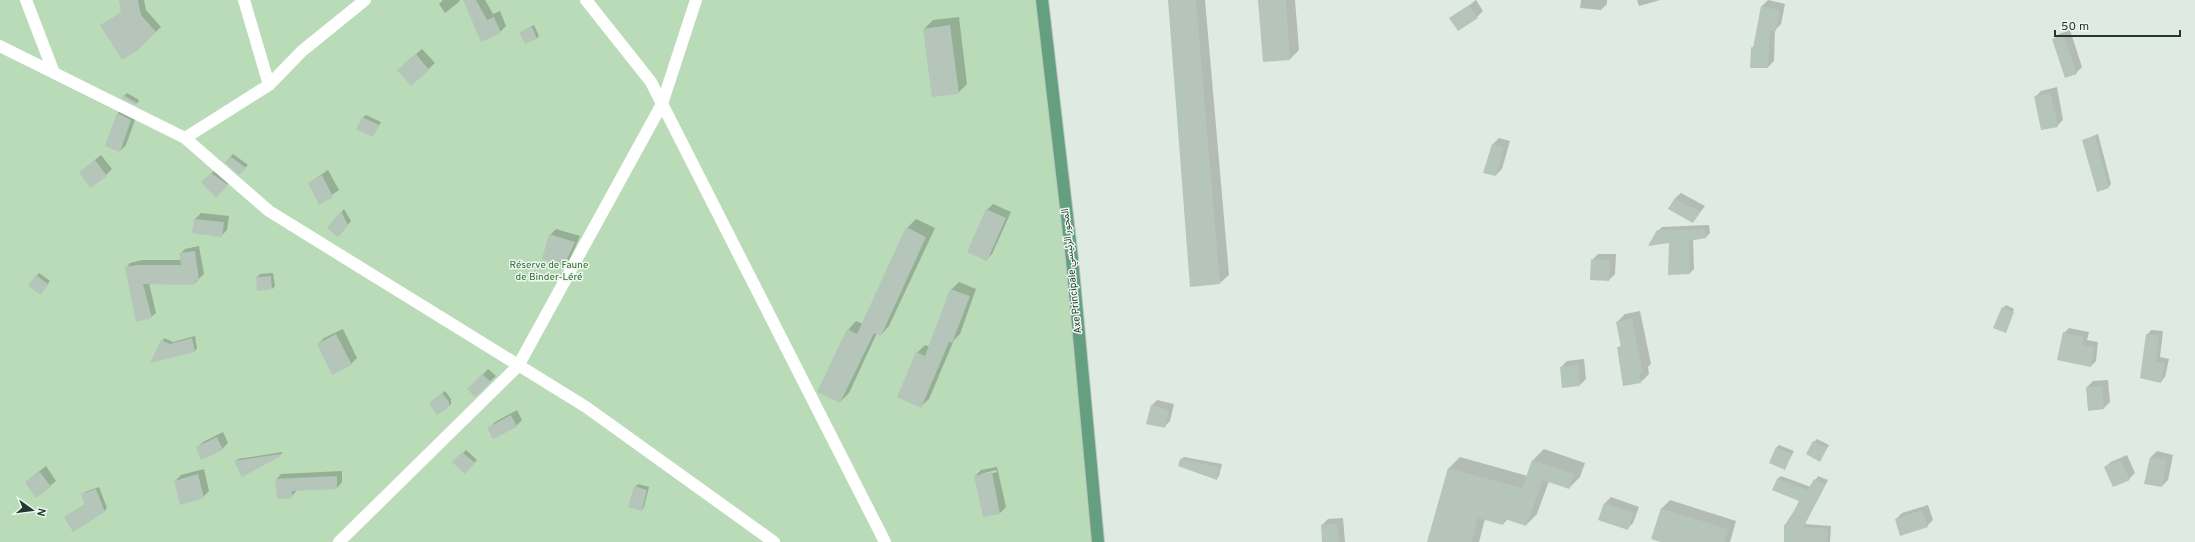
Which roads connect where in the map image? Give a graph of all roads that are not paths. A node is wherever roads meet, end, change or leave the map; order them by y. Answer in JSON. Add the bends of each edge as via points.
{"nodes":[{"id":1,"x":26,"y":0,"type":"edge"},
{"id":2,"x":244,"y":0,"type":"edge"},
{"id":3,"x":365,"y":0,"type":"edge"},
{"id":4,"x":586,"y":0,"type":"edge"},
{"id":5,"x":696,"y":0,"type":"edge"},
{"id":6,"x":1042,"y":0,"type":"edge"},
{"id":7,"x":0,"y":46,"type":"edge"},
{"id":8,"x":54,"y":73,"type":"junction"},
{"id":9,"x":269,"y":85,"type":"junction"},
{"id":10,"x":662,"y":104,"type":"junction"},
{"id":11,"x":184,"y":138,"type":"junction"},
{"id":12,"x":518,"y":366,"type":"junction"},
{"id":13,"x":339,"y":542,"type":"edge"},
{"id":14,"x":774,"y":542,"type":"edge"},
{"id":15,"x":886,"y":542,"type":"edge"},
{"id":16,"x":1098,"y":542,"type":"edge"}],
"edges":[{"from":1,"to":8,"type":"street"},
{"from":2,"to":9,"type":"street"},
{"from":3,"to":9,"type":"street","via":[[302,51]]},
{"from":4,"to":10,"type":"street","via":[[651,82]]},
{"from":5,"to":10,"type":"street"},
{"from":6,"to":16,"type":"main road","name":"Axe Principale المحور الرئيسي","via":[[1072,259]]},
{"from":7,"to":8,"type":"street"},
{"from":8,"to":11,"type":"street"},
{"from":9,"to":11,"type":"street"},
{"from":10,"to":12,"type":"street"},
{"from":10,"to":15,"type":"street"},
{"from":11,"to":12,"type":"street","via":[[269,212]]},
{"from":12,"to":13,"type":"street"},
{"from":12,"to":14,"type":"street","via":[[586,407]]}]}
